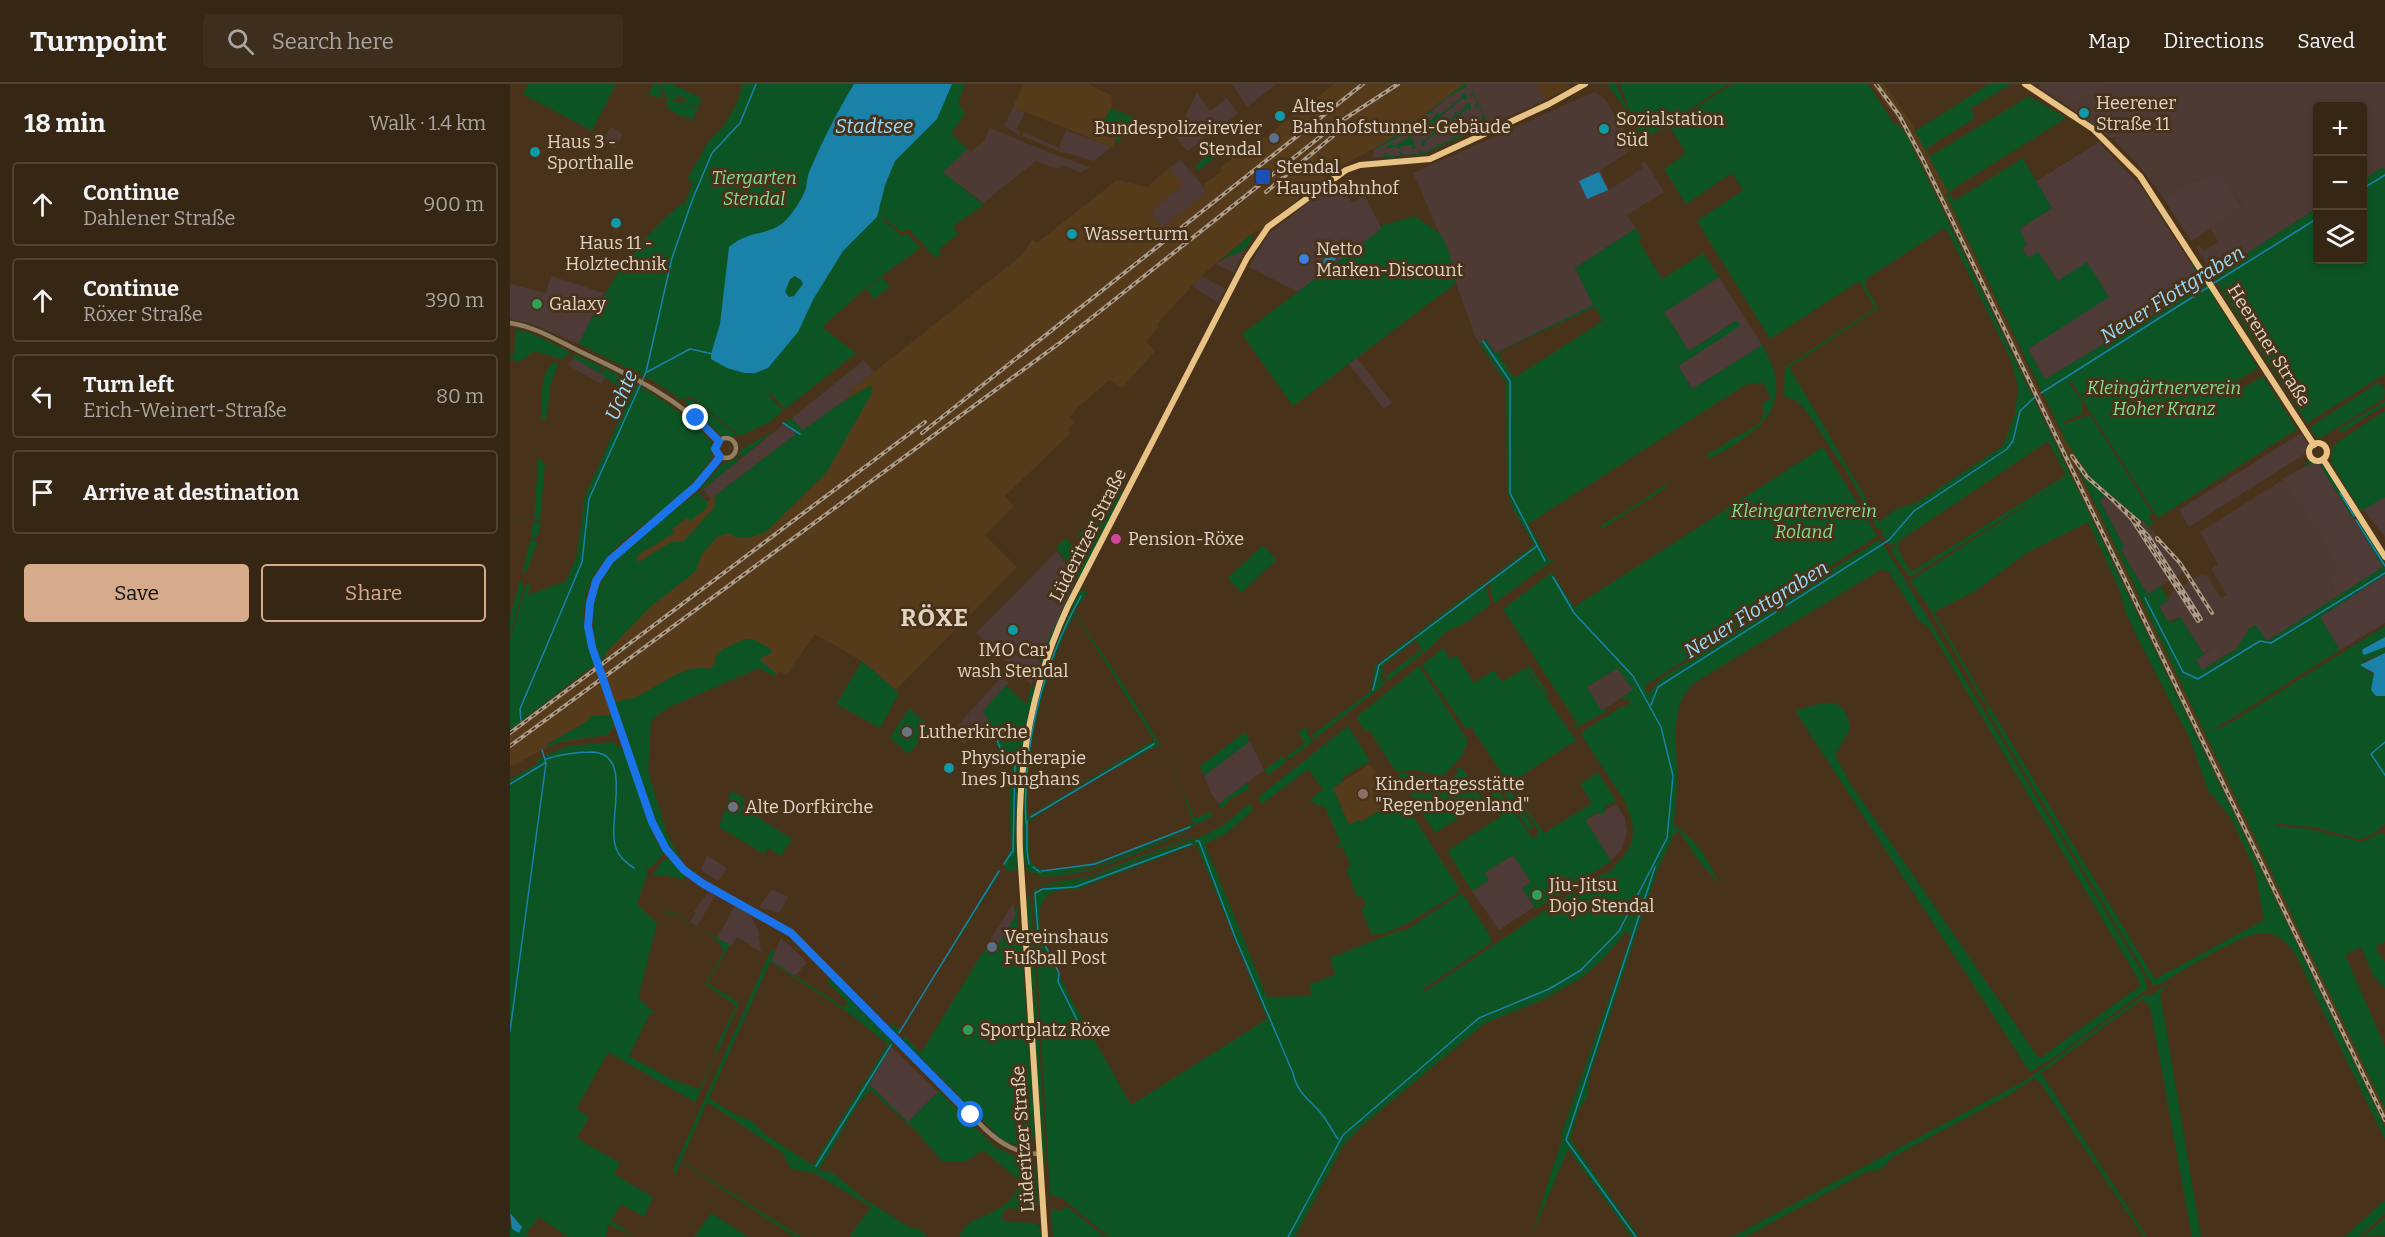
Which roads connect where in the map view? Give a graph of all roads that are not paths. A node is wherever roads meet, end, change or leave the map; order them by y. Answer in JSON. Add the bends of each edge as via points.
{"nodes":[{"id":1,"x":1585,"y":84,"type":"edge"},
{"id":2,"x":2025,"y":84,"type":"edge"},
{"id":3,"x":510,"y":323,"type":"edge"},
{"id":4,"x":719,"y":441,"type":"junction"},
{"id":5,"x":2314,"y":445,"type":"junction"},
{"id":6,"x":720,"y":457,"type":"junction"},
{"id":7,"x":2323,"y":459,"type":"junction"},
{"id":8,"x":2385,"y":557,"type":"edge"},
{"id":9,"x":1039,"y":1154,"type":"junction"},
{"id":10,"x":1045,"y":1237,"type":"edge"}],
"edges":[{"from":1,"to":9,"type":"main road","name":"Lüderitzer Straße","via":[[1430,159],[1360,165],[1346,170],[1268,228],[1247,258],[1077,589],[1038,685],[1020,787],[1020,850]]},
{"from":2,"to":5,"type":"main road","name":"Heerener Straße","via":[[2088,125],[2128,162],[2210,279]]},
{"from":3,"to":4,"type":"street","via":[[550,336],[646,383],[687,411]]},
{"from":4,"to":6,"type":"street","via":[[715,449]]},
{"from":4,"to":6,"type":"street","via":[[730,439],[736,448],[731,458]]},
{"from":5,"to":7,"type":"main road","via":[[2325,447]]},
{"from":5,"to":7,"type":"main road","via":[[2311,456]]},
{"from":6,"to":9,"type":"street","bridge":true,"via":[[696,486],[621,548],[592,591],[588,615],[591,642],[656,830],[678,864],[702,883],[791,933],[1000,1143]]},
{"from":7,"to":8,"type":"main road"},
{"from":9,"to":10,"type":"main road","name":"Lüderitzer Straße"}]}
